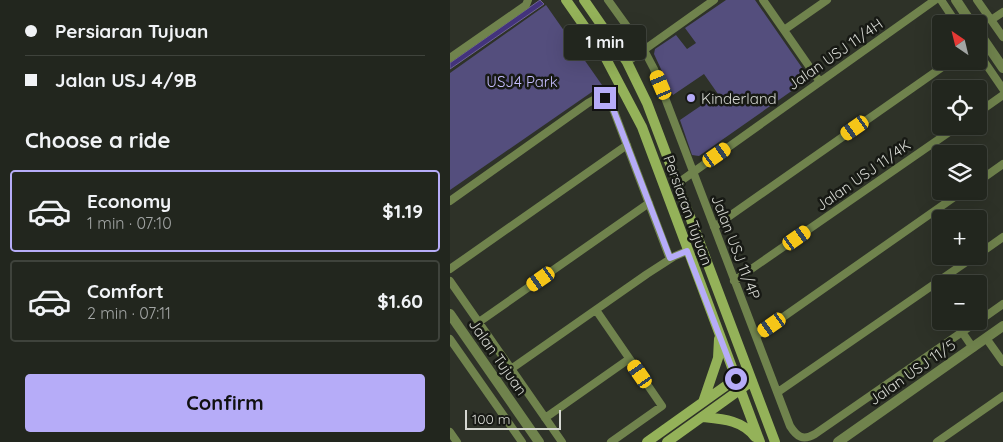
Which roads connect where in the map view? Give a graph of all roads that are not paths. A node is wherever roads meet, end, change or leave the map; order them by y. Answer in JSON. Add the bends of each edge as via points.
{"nodes":[{"id":1,"x":566,"y":0,"type":"edge"},
{"id":2,"x":584,"y":0,"type":"edge"},
{"id":3,"x":608,"y":0,"type":"edge"},
{"id":4,"x":714,"y":0,"type":"edge"},
{"id":5,"x":763,"y":0,"type":"edge"},
{"id":6,"x":827,"y":0,"type":"edge"},
{"id":7,"x":934,"y":0,"type":"edge"},
{"id":8,"x":941,"y":0,"type":"edge"},
{"id":9,"x":956,"y":0,"type":"edge"},
{"id":10,"x":977,"y":0,"type":"edge"},
{"id":11,"x":527,"y":3,"type":"edge"},
{"id":12,"x":1003,"y":12,"type":"edge"},
{"id":13,"x":951,"y":15,"type":"edge"},
{"id":14,"x":966,"y":15,"type":"edge"},
{"id":15,"x":991,"y":20,"type":"junction"},
{"id":16,"x":784,"y":30,"type":"junction"},
{"id":17,"x":1003,"y":37,"type":"edge"},
{"id":18,"x":988,"y":46,"type":"edge"},
{"id":19,"x":644,"y":50,"type":"junction"},
{"id":20,"x":450,"y":58,"type":"edge"},
{"id":21,"x":627,"y":62,"type":"junction"},
{"id":22,"x":988,"y":67,"type":"edge"},
{"id":23,"x":1003,"y":68,"type":"edge"},
{"id":24,"x":938,"y":70,"type":"edge"},
{"id":25,"x":820,"y":82,"type":"junction"},
{"id":26,"x":1003,"y":89,"type":"edge"},
{"id":27,"x":1003,"y":95,"type":"edge"},
{"id":28,"x":987,"y":106,"type":"edge"},
{"id":29,"x":945,"y":135,"type":"edge"},
{"id":30,"x":627,"y":145,"type":"junction"},
{"id":31,"x":1003,"y":164,"type":"edge"},
{"id":32,"x":693,"y":172,"type":"junction"},
{"id":33,"x":987,"y":175,"type":"edge"},
{"id":34,"x":678,"y":183,"type":"junction"},
{"id":35,"x":950,"y":200,"type":"edge"},
{"id":36,"x":450,"y":201,"type":"edge"},
{"id":37,"x":649,"y":203,"type":"junction"},
{"id":38,"x":714,"y":227,"type":"junction"},
{"id":39,"x":1003,"y":237,"type":"edge"},
{"id":40,"x":987,"y":248,"type":"edge"},
{"id":41,"x":687,"y":251,"type":"junction"},
{"id":42,"x":670,"y":258,"type":"junction"},
{"id":43,"x":962,"y":265,"type":"edge"},
{"id":44,"x":450,"y":270,"type":"edge"},
{"id":45,"x":450,"y":281,"type":"edge"},
{"id":46,"x":734,"y":281,"type":"junction"},
{"id":47,"x":1003,"y":304,"type":"edge"},
{"id":48,"x":596,"y":310,"type":"junction"},
{"id":49,"x":450,"y":314,"type":"edge"},
{"id":50,"x":987,"y":315,"type":"edge"},
{"id":51,"x":478,"y":322,"type":"junction"},
{"id":52,"x":1003,"y":326,"type":"edge"},
{"id":53,"x":965,"y":330,"type":"edge"},
{"id":54,"x":962,"y":332,"type":"junction"},
{"id":55,"x":720,"y":335,"type":"junction"},
{"id":56,"x":756,"y":336,"type":"junction"},
{"id":57,"x":986,"y":338,"type":"junction"},
{"id":58,"x":450,"y":339,"type":"edge"},
{"id":59,"x":972,"y":348,"type":"junction"},
{"id":60,"x":629,"y":359,"type":"junction"},
{"id":61,"x":1003,"y":362,"type":"edge"},
{"id":62,"x":511,"y":369,"type":"junction"},
{"id":63,"x":748,"y":370,"type":"junction"},
{"id":64,"x":736,"y":379,"type":"junction"},
{"id":65,"x":752,"y":381,"type":"junction"},
{"id":66,"x":740,"y":390,"type":"junction"},
{"id":67,"x":778,"y":392,"type":"junction"},
{"id":68,"x":1003,"y":396,"type":"edge"},
{"id":69,"x":702,"y":403,"type":"junction"},
{"id":70,"x":702,"y":417,"type":"junction"},
{"id":71,"x":545,"y":418,"type":"junction"},
{"id":72,"x":450,"y":432,"type":"edge"},
{"id":73,"x":457,"y":442,"type":"edge"},
{"id":74,"x":522,"y":442,"type":"edge"},
{"id":75,"x":538,"y":442,"type":"edge"},
{"id":76,"x":562,"y":442,"type":"edge"},
{"id":77,"x":611,"y":442,"type":"edge"},
{"id":78,"x":647,"y":442,"type":"edge"},
{"id":79,"x":667,"y":442,"type":"edge"},
{"id":80,"x":759,"y":442,"type":"edge"},
{"id":81,"x":775,"y":442,"type":"edge"},
{"id":82,"x":838,"y":442,"type":"edge"},
{"id":83,"x":937,"y":442,"type":"edge"}],
"edges":[{"from":1,"to":41,"type":"main road","name":"Persiaran Tujuan","via":[[603,53],[632,105]]},
{"from":2,"to":21,"type":"main road","name":"Persiaran Tujuan"},
{"from":3,"to":19,"type":"street","name":"Jalan USJ 11/4P"},
{"from":4,"to":19,"type":"street"},
{"from":5,"to":16,"type":"street"},
{"from":6,"to":16,"type":"street"},
{"from":7,"to":25,"type":"street","name":"Jalan USJ 11/4H"},
{"from":8,"to":13,"type":"street"},
{"from":9,"to":14,"type":"street"},
{"from":10,"to":15,"type":"street"},
{"from":11,"to":20,"type":"street"},
{"from":12,"to":15,"type":"street"},
{"from":15,"to":17,"type":"street"},
{"from":16,"to":25,"type":"street"},
{"from":18,"to":23,"type":"street"},
{"from":19,"to":21,"type":"street"},
{"from":19,"to":32,"type":"street","name":"Jalan USJ 11/4P","via":[[661,85]]},
{"from":21,"to":34,"type":"main road","name":"Persiaran Tujuan"},
{"from":22,"to":26,"type":"street"},
{"from":24,"to":38,"type":"street"},
{"from":25,"to":32,"type":"street","name":"Jalan USJ 11/4H"},
{"from":27,"to":28,"type":"street"},
{"from":29,"to":46,"type":"street","name":"Jalan USJ 11/4K"},
{"from":30,"to":36,"type":"street","via":[[610,101],[595,99]]},
{"from":30,"to":37,"type":"street"},
{"from":30,"to":44,"type":"street"},
{"from":31,"to":33,"type":"street"},
{"from":32,"to":34,"type":"street","name":"Jalan USJ 11/4H"},
{"from":32,"to":38,"type":"street","name":"Jalan USJ 11/4P"},
{"from":34,"to":63,"type":"main road","name":"Persiaran Tujuan"},
{"from":35,"to":56,"type":"street"},
{"from":37,"to":42,"type":"street"},
{"from":37,"to":51,"type":"street"},
{"from":38,"to":46,"type":"street","name":"Jalan USJ 11/4P"},
{"from":39,"to":40,"type":"street"},
{"from":41,"to":42,"type":"street"},
{"from":41,"to":55,"type":"main road","name":"Persiaran Tujuan"},
{"from":42,"to":48,"type":"street"},
{"from":43,"to":67,"type":"street"},
{"from":45,"to":51,"type":"street"},
{"from":46,"to":56,"type":"street","name":"Jalan USJ 11/4P"},
{"from":47,"to":50,"type":"street"},
{"from":48,"to":60,"type":"street"},
{"from":48,"to":62,"type":"street"},
{"from":49,"to":75,"type":"street","name":"Jalan Tujuan"},
{"from":51,"to":62,"type":"street"},
{"from":52,"to":57,"type":"street","name":"Jalan USJ 11/5"},
{"from":53,"to":54,"type":"street"},
{"from":54,"to":59,"type":"street"},
{"from":54,"to":67,"type":"street","name":"Jalan USJ 11/4P","via":[[815,434],[804,438],[794,432]]},
{"from":55,"to":64,"type":"main road","name":"Persiaran Tujuan"},
{"from":55,"to":69,"type":"main road","via":[[718,358]]},
{"from":56,"to":67,"type":"street","name":"Jalan USJ 11/4P"},
{"from":57,"to":59,"type":"street","name":"Jalan USJ 11/5"},
{"from":57,"to":61,"type":"street"},
{"from":58,"to":74,"type":"street"},
{"from":59,"to":82,"type":"street","name":"Jalan USJ 11/5"},
{"from":60,"to":71,"type":"street"},
{"from":60,"to":77,"type":"street","via":[[662,406]]},
{"from":62,"to":71,"type":"street"},
{"from":63,"to":64,"type":"main road"},
{"from":63,"to":65,"type":"main road","name":"Persiaran Tujuan"},
{"from":64,"to":66,"type":"main road","name":"Persiaran Tujuan"},
{"from":64,"to":69,"type":"main road"},
{"from":65,"to":66,"type":"main road"},
{"from":65,"to":81,"type":"main road","name":"Persiaran Tujuan"},
{"from":66,"to":70,"type":"main road"},
{"from":66,"to":80,"type":"main road","name":"Persiaran Tujuan"},
{"from":68,"to":83,"type":"street"},
{"from":69,"to":78,"type":"main road"},
{"from":70,"to":79,"type":"main road"},
{"from":70,"to":80,"type":"main road","via":[[739,423],[749,429]]},
{"from":71,"to":76,"type":"street"},
{"from":72,"to":73,"type":"street"}]}
